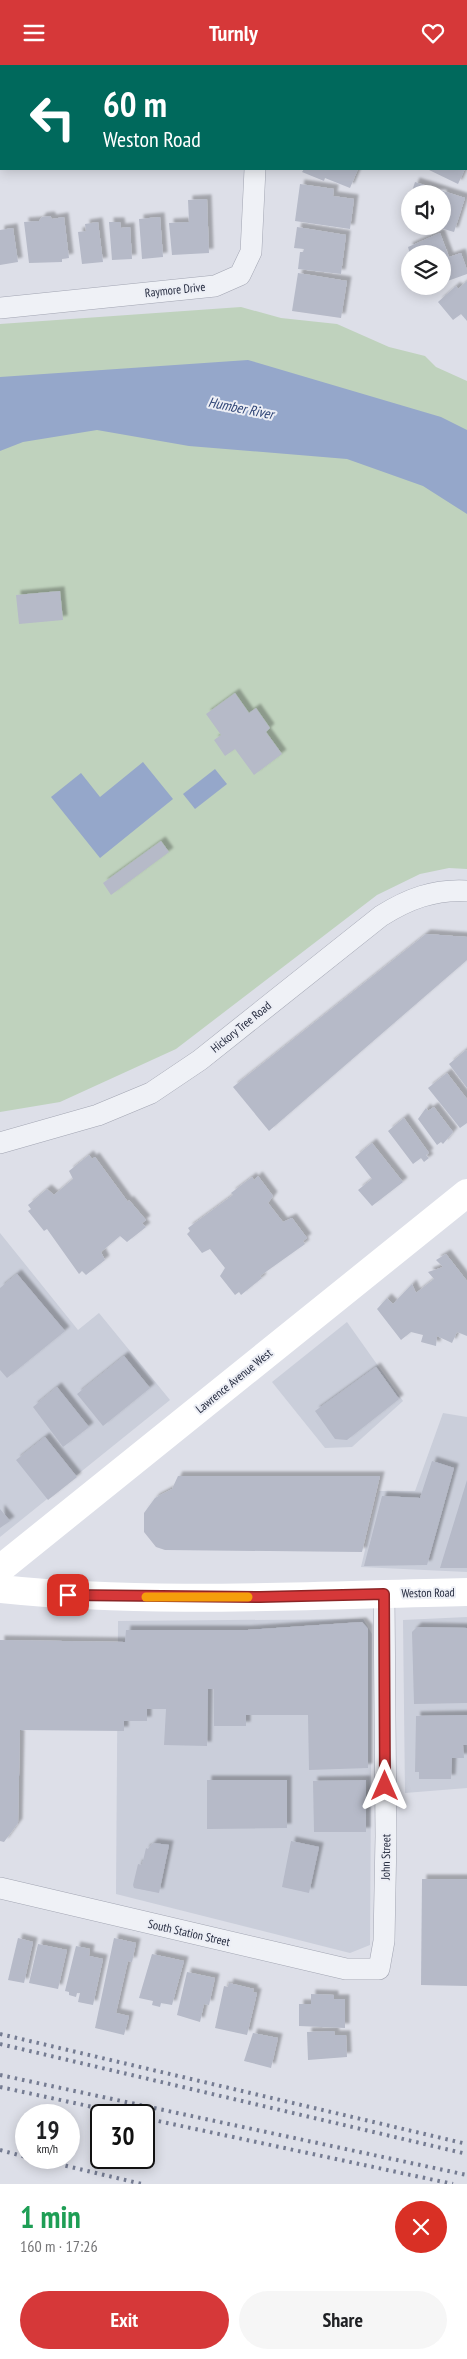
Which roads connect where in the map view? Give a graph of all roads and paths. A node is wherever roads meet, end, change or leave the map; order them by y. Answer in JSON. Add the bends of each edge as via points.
{"nodes":[{"id":1,"x":255,"y":170,"type":"edge"},
{"id":2,"x":0,"y":308,"type":"edge"},
{"id":3,"x":467,"y":891,"type":"edge"},
{"id":4,"x":0,"y":1143,"type":"edge"},
{"id":5,"x":467,"y":1193,"type":"edge"},
{"id":6,"x":0,"y":1569,"type":"edge"},
{"id":7,"x":0,"y":1589,"type":"edge"},
{"id":8,"x":467,"y":1593,"type":"edge"},
{"id":9,"x":384,"y":1594,"type":"junction"},
{"id":10,"x":0,"y":1888,"type":"edge"},
{"id":11,"x":379,"y":1969,"type":"joint"}],
"edges":[{"from":1,"to":2,"type":"street","name":"Raymore Drive","via":[[252,251],[240,275],[215,286]]},
{"from":3,"to":4,"type":"street","name":"Hickory Tree Road","via":[[420,896],[380,916],[200,1060],[151,1093],[98,1115]]},
{"from":5,"to":6,"type":"main road","name":"Lawrence Avenue West"},
{"from":7,"to":9,"type":"main road","name":"Weston Road","via":[[68,1595],[167,1597]]},
{"from":8,"to":9,"type":"main road","name":"Weston Road"},
{"from":9,"to":11,"type":"street","name":"John Street","via":[[386,1836],[384,1941]]},
{"from":10,"to":11,"type":"street","name":"South Station Street","via":[[346,1969]]}]}
